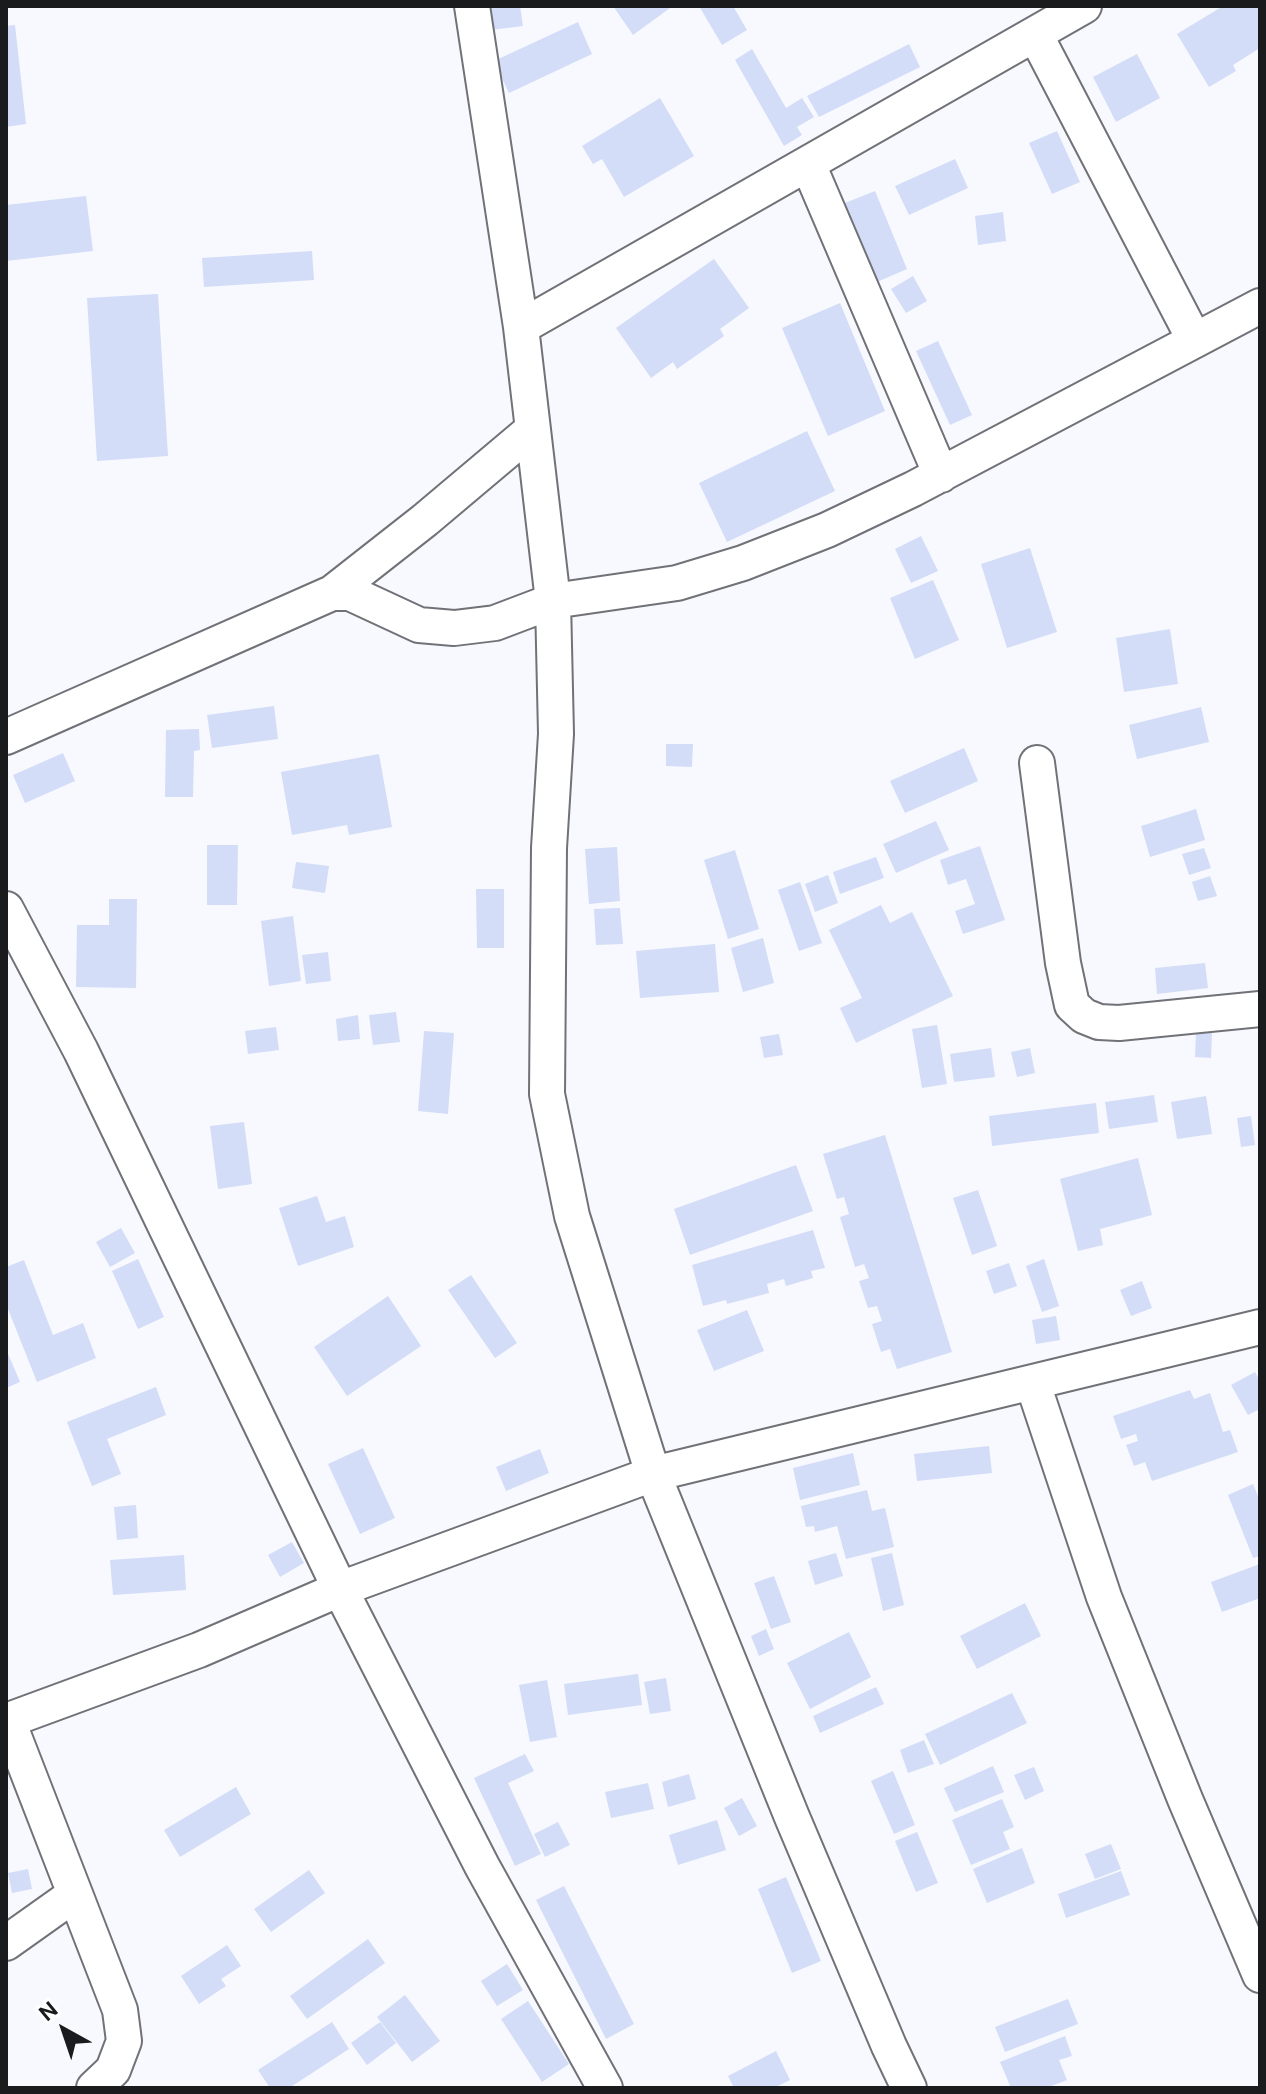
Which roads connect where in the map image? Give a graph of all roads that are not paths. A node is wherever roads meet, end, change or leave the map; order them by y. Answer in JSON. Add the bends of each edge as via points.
{"nodes":[{"id":1,"x":472,"y":6,"type":"edge"},
{"id":2,"x":1084,"y":6,"type":"edge"},
{"id":3,"x":1035,"y":34,"type":"junction"},
{"id":4,"x":808,"y":164,"type":"junction"},
{"id":5,"x":1260,"y":306,"type":"edge"},
{"id":6,"x":521,"y":327,"type":"junction"},
{"id":7,"x":1194,"y":339,"type":"junction"},
{"id":8,"x":533,"y":429,"type":"junction"},
{"id":9,"x":941,"y":475,"type":"junction"},
{"id":10,"x":332,"y":593,"type":"junction"},
{"id":11,"x":553,"y":601,"type":"junction"},
{"id":12,"x":6,"y":737,"type":"edge"},
{"id":13,"x":1037,"y":763,"type":"dead end"},
{"id":14,"x":6,"y":909,"type":"edge"},
{"id":15,"x":1260,"y":1009,"type":"edge"},
{"id":16,"x":1260,"y":1327,"type":"edge"},
{"id":17,"x":1033,"y":1384,"type":"junction"},
{"id":18,"x":653,"y":1474,"type":"junction"},
{"id":19,"x":340,"y":1589,"type":"junction"},
{"id":20,"x":7,"y":1721,"type":"edge"},
{"id":21,"x":75,"y":1894,"type":"junction"},
{"id":22,"x":6,"y":1943,"type":"edge"},
{"id":23,"x":1260,"y":1975,"type":"edge"},
{"id":24,"x":94,"y":2088,"type":"edge"},
{"id":25,"x":605,"y":2088,"type":"edge"},
{"id":26,"x":909,"y":2088,"type":"edge"}],
"edges":[{"from":1,"to":6,"type":"street"},
{"from":2,"to":3,"type":"street"},
{"from":3,"to":4,"type":"street"},
{"from":3,"to":7,"type":"street"},
{"from":4,"to":6,"type":"street"},
{"from":4,"to":9,"type":"street"},
{"from":5,"to":7,"type":"street"},
{"from":6,"to":8,"type":"street"},
{"from":7,"to":9,"type":"street"},
{"from":8,"to":10,"type":"street"},
{"from":8,"to":11,"type":"street"},
{"from":9,"to":11,"type":"street","via":[[743,563],[677,583]]},
{"from":10,"to":11,"type":"street","via":[[350,593],[419,625],[454,628],[495,623]]},
{"from":10,"to":12,"type":"street"},
{"from":11,"to":18,"type":"street","via":[[556,734],[547,1094],[572,1216]]},
{"from":13,"to":15,"type":"street","via":[[1072,1005],[1099,1022],[1119,1023]]},
{"from":14,"to":19,"type":"street","via":[[81,1051]]},
{"from":16,"to":17,"type":"street"},
{"from":17,"to":18,"type":"street"},
{"from":17,"to":23,"type":"street","via":[[1104,1597]]},
{"from":18,"to":19,"type":"street"},
{"from":18,"to":26,"type":"street"},
{"from":19,"to":20,"type":"street","via":[[199,1650]]},
{"from":19,"to":25,"type":"street","via":[[482,1866]]},
{"from":20,"to":21,"type":"street"},
{"from":21,"to":22,"type":"street"},
{"from":21,"to":24,"type":"street","via":[[120,2010],[124,2041],[113,2070]]}]}
